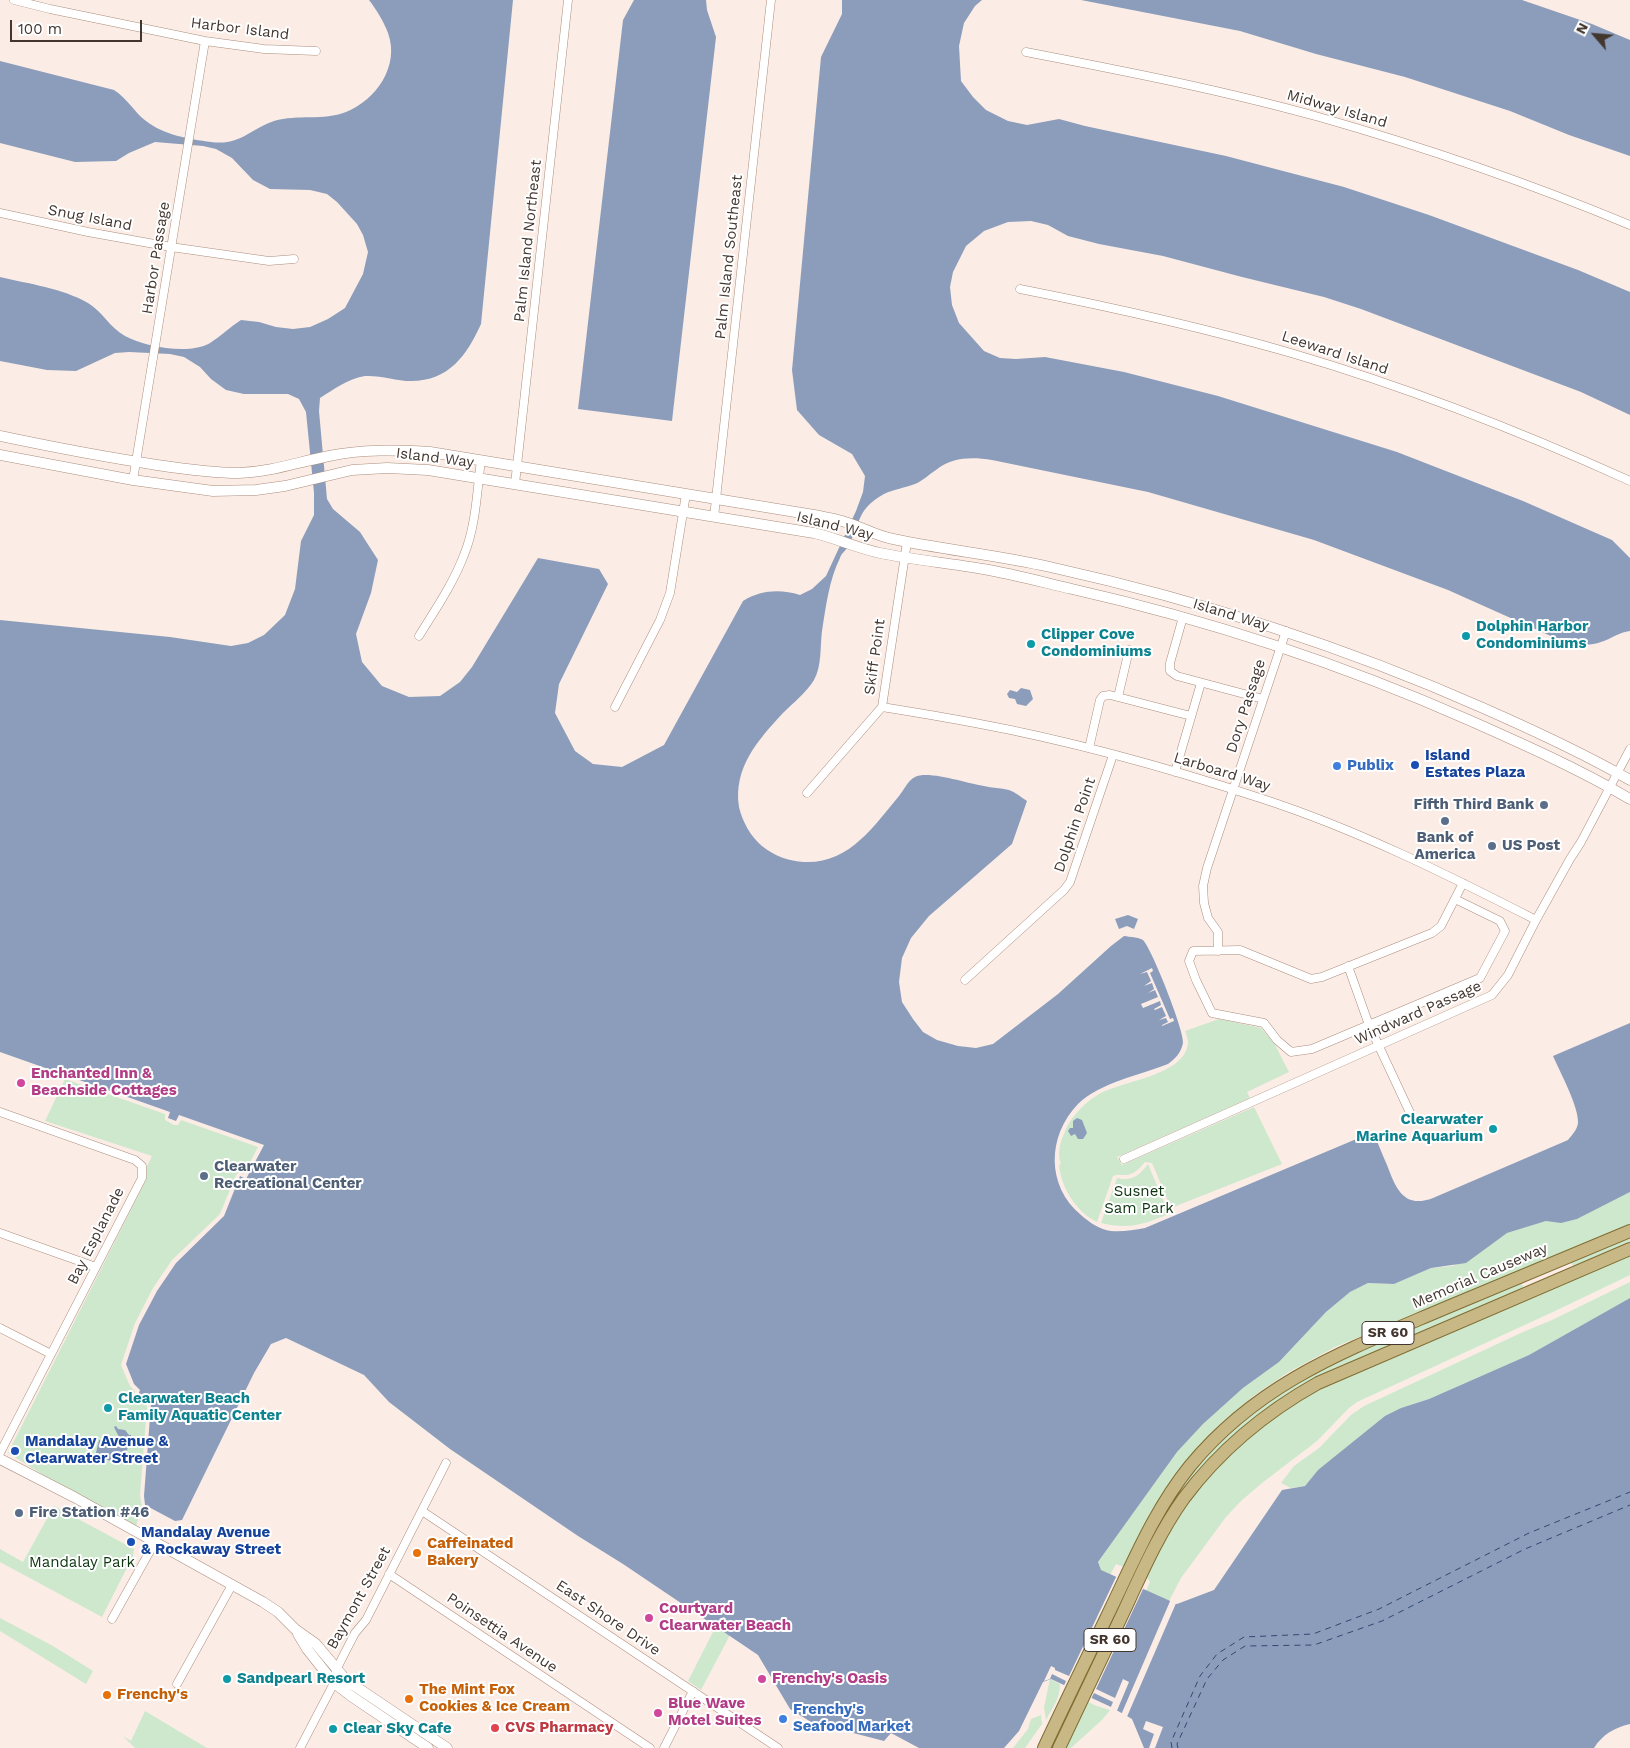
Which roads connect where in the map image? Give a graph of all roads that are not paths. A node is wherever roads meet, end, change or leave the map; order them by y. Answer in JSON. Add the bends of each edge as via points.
{"nodes":[{"id":1,"x":14,"y":0,"type":"edge"},
{"id":2,"x":568,"y":0,"type":"edge"},
{"id":3,"x":771,"y":0,"type":"edge"},
{"id":4,"x":205,"y":41,"type":"junction"},
{"id":5,"x":316,"y":51,"type":"dead end"},
{"id":6,"x":1026,"y":52,"type":"dead end"},
{"id":7,"x":0,"y":213,"type":"edge"},
{"id":8,"x":1630,"y":226,"type":"edge"},
{"id":9,"x":172,"y":247,"type":"junction"},
{"id":10,"x":294,"y":259,"type":"dead end"},
{"id":11,"x":1020,"y":289,"type":"dead end"},
{"id":12,"x":0,"y":436,"type":"edge"},
{"id":13,"x":0,"y":455,"type":"edge"},
{"id":14,"x":481,"y":460,"type":"junction"},
{"id":15,"x":137,"y":462,"type":"junction"},
{"id":16,"x":517,"y":466,"type":"junction"},
{"id":17,"x":478,"y":478,"type":"junction"},
{"id":18,"x":133,"y":480,"type":"junction"},
{"id":19,"x":1630,"y":481,"type":"edge"},
{"id":20,"x":515,"y":484,"type":"junction"},
{"id":21,"x":686,"y":494,"type":"junction"},
{"id":22,"x":717,"y":499,"type":"junction"},
{"id":23,"x":682,"y":512,"type":"junction"},
{"id":24,"x":714,"y":517,"type":"junction"},
{"id":25,"x":907,"y":542,"type":"junction"},
{"id":26,"x":904,"y":557,"type":"junction"},
{"id":27,"x":1119,"y":583,"type":"junction"},
{"id":28,"x":1115,"y":598,"type":"junction"},
{"id":29,"x":1183,"y":616,"type":"junction"},
{"id":30,"x":1286,"y":631,"type":"junction"},
{"id":31,"x":419,"y":636,"type":"dead end"},
{"id":32,"x":1281,"y":646,"type":"junction"},
{"id":33,"x":1129,"y":650,"type":"dead end"},
{"id":34,"x":1201,"y":683,"type":"junction"},
{"id":35,"x":1118,"y":697,"type":"junction"},
{"id":36,"x":1263,"y":699,"type":"junction"},
{"id":37,"x":614,"y":707,"type":"dead end"},
{"id":38,"x":882,"y":707,"type":"junction"},
{"id":39,"x":1191,"y":716,"type":"junction"},
{"id":40,"x":1089,"y":748,"type":"junction"},
{"id":41,"x":1630,"y":749,"type":"edge"},
{"id":42,"x":1113,"y":755,"type":"junction"},
{"id":43,"x":1175,"y":772,"type":"junction"},
{"id":44,"x":1617,"y":772,"type":"junction"},
{"id":45,"x":1630,"y":780,"type":"edge"},
{"id":46,"x":1609,"y":787,"type":"junction"},
{"id":47,"x":1233,"y":790,"type":"junction"},
{"id":48,"x":807,"y":793,"type":"dead end"},
{"id":49,"x":1630,"y":799,"type":"edge"},
{"id":50,"x":1463,"y":883,"type":"junction"},
{"id":51,"x":1455,"y":899,"type":"junction"},
{"id":52,"x":1536,"y":920,"type":"junction"},
{"id":53,"x":1218,"y":951,"type":"junction"},
{"id":54,"x":1348,"y":966,"type":"junction"},
{"id":55,"x":965,"y":980,"type":"dead end"},
{"id":56,"x":1369,"y":1025,"type":"junction"},
{"id":57,"x":1378,"y":1047,"type":"junction"},
{"id":58,"x":0,"y":1112,"type":"edge"},
{"id":59,"x":1412,"y":1117,"type":"dead end"},
{"id":60,"x":1124,"y":1159,"type":"dead end"},
{"id":61,"x":1630,"y":1231,"type":"edge"},
{"id":62,"x":0,"y":1233,"type":"edge"},
{"id":63,"x":1630,"y":1249,"type":"edge"},
{"id":64,"x":96,"y":1267,"type":"junction"},
{"id":65,"x":1544,"y":1267,"type":"junction"},
{"id":66,"x":1550,"y":1283,"type":"junction"},
{"id":67,"x":0,"y":1328,"type":"edge"},
{"id":68,"x":51,"y":1354,"type":"junction"},
{"id":69,"x":0,"y":1453,"type":"edge"},
{"id":70,"x":0,"y":1459,"type":"edge"},
{"id":71,"x":446,"y":1463,"type":"dead end"},
{"id":72,"x":422,"y":1510,"type":"junction"},
{"id":73,"x":155,"y":1542,"type":"junction"},
{"id":74,"x":389,"y":1574,"type":"junction"},
{"id":75,"x":1132,"y":1578,"type":"junction"},
{"id":76,"x":232,"y":1584,"type":"junction"},
{"id":77,"x":112,"y":1620,"type":"dead end"},
{"id":78,"x":295,"y":1629,"type":"junction"},
{"id":79,"x":336,"y":1670,"type":"junction"},
{"id":80,"x":334,"y":1682,"type":"junction"},
{"id":81,"x":177,"y":1684,"type":"dead end"},
{"id":82,"x":693,"y":1691,"type":"junction"},
{"id":83,"x":1076,"y":1697,"type":"junction"},
{"id":84,"x":300,"y":1748,"type":"edge"},
{"id":85,"x":428,"y":1748,"type":"edge"},
{"id":86,"x":447,"y":1748,"type":"edge"},
{"id":87,"x":650,"y":1748,"type":"edge"},
{"id":88,"x":664,"y":1748,"type":"edge"},
{"id":89,"x":778,"y":1748,"type":"edge"},
{"id":90,"x":1044,"y":1748,"type":"edge"},
{"id":91,"x":1059,"y":1748,"type":"edge"}],
"edges":[{"from":1,"to":4,"type":"street","name":"Harbor Island"},
{"from":2,"to":16,"type":"street","name":"Palm Island Northeast"},
{"from":3,"to":22,"type":"street","name":"Palm Island Southeast"},
{"from":4,"to":5,"type":"street","name":"Harbor Island","via":[[264,49]]},
{"from":4,"to":9,"type":"street","name":"Harbor Passage"},
{"from":6,"to":8,"type":"street","name":"Midway Island","via":[[1150,76],[1318,117],[1492,172]]},
{"from":7,"to":9,"type":"street","name":"Snug Island"},
{"from":9,"to":10,"type":"street","name":"Snug Island","via":[[269,261]]},
{"from":9,"to":15,"type":"street","name":"Harbor Passage"},
{"from":11,"to":19,"type":"street","name":"Leeward Island","via":[[1199,328],[1301,356],[1480,417]]},
{"from":12,"to":15,"type":"street","name":"Island Way"},
{"from":13,"to":18,"type":"street","name":"Island Way"},
{"from":14,"to":15,"type":"street","name":"Island Way","via":[[430,452],[364,451],[326,456],[262,472],[238,473],[203,472]]},
{"from":14,"to":16,"type":"street","name":"Island Way"},
{"from":14,"to":17,"type":"street"},
{"from":15,"to":18,"type":"street","name":"Harbor Passage"},
{"from":16,"to":20,"type":"street","name":"Palm Island Northeast"},
{"from":16,"to":21,"type":"street","name":"Island Way"},
{"from":17,"to":18,"type":"street","name":"Island Way","via":[[428,470],[352,470],[234,492]]},
{"from":17,"to":20,"type":"street","name":"Island Way"},
{"from":17,"to":31,"type":"street","via":[[465,554]]},
{"from":20,"to":23,"type":"street","name":"Island Way"},
{"from":21,"to":22,"type":"street","name":"Island Way"},
{"from":21,"to":23,"type":"street"},
{"from":22,"to":24,"type":"street","name":"Palm Island Southeast"},
{"from":22,"to":25,"type":"street","name":"Island Way","via":[[844,521],[890,539]]},
{"from":23,"to":24,"type":"street","name":"Island Way"},
{"from":23,"to":37,"type":"street","via":[[670,593],[660,620]]},
{"from":24,"to":26,"type":"street","name":"Island Way","via":[[837,538]]},
{"from":25,"to":26,"type":"street","name":"Skiff Point"},
{"from":25,"to":27,"type":"street","name":"Island Way","via":[[994,556]]},
{"from":26,"to":28,"type":"street","name":"Island Way","via":[[983,569]]},
{"from":26,"to":38,"type":"street","name":"Skiff Point"},
{"from":27,"to":28,"type":"street"},
{"from":27,"to":30,"type":"street","name":"Island Way"},
{"from":28,"to":29,"type":"street","name":"Island Way"},
{"from":29,"to":32,"type":"street","name":"Island Way"},
{"from":29,"to":34,"type":"street","via":[[1170,671]]},
{"from":30,"to":32,"type":"street","name":"Dory Passage"},
{"from":30,"to":44,"type":"street","name":"Island Way","via":[[1433,686]]},
{"from":32,"to":36,"type":"street","name":"Dory Passage"},
{"from":32,"to":46,"type":"street","name":"Island Way","via":[[1427,701]]},
{"from":33,"to":35,"type":"street"},
{"from":34,"to":36,"type":"street"},
{"from":34,"to":39,"type":"street"},
{"from":35,"to":39,"type":"street"},
{"from":35,"to":40,"type":"street","via":[[1110,694],[1100,700]]},
{"from":36,"to":47,"type":"street","name":"Dory Passage"},
{"from":38,"to":40,"type":"street","name":"Larboard Way","via":[[976,723]]},
{"from":38,"to":48,"type":"street","name":"Skiff Point"},
{"from":39,"to":43,"type":"street"},
{"from":40,"to":42,"type":"street","name":"Larboard Way"},
{"from":41,"to":44,"type":"street","name":"Windward Passage"},
{"from":42,"to":43,"type":"street","name":"Larboard Way"},
{"from":42,"to":55,"type":"street","name":"Dolphin Point","via":[[1070,882]]},
{"from":43,"to":47,"type":"street","name":"Larboard Way"},
{"from":44,"to":45,"type":"street","name":"Island Way"},
{"from":44,"to":46,"type":"street","name":"Windward Passage"},
{"from":46,"to":49,"type":"street","name":"Island Way"},
{"from":46,"to":52,"type":"street","name":"Windward Passage"},
{"from":47,"to":50,"type":"street","name":"Larboard Way","via":[[1323,821]]},
{"from":47,"to":53,"type":"street","name":"Dory Passage","via":[[1203,886],[1208,918],[1218,932]]},
{"from":50,"to":51,"type":"street"},
{"from":50,"to":52,"type":"street","name":"Larboard Way"},
{"from":51,"to":54,"type":"street","via":[[1441,926],[1432,933]]},
{"from":51,"to":56,"type":"street","via":[[1500,921],[1505,931],[1480,978]]},
{"from":52,"to":57,"type":"street","name":"Windward Passage","via":[[1508,975],[1492,995]]},
{"from":53,"to":54,"type":"street","via":[[1240,950],[1311,979]]},
{"from":53,"to":56,"type":"street","via":[[1193,951],[1189,962],[1212,1013],[1264,1023],[1292,1052],[1312,1049]]},
{"from":54,"to":56,"type":"street"},
{"from":56,"to":57,"type":"street"},
{"from":57,"to":59,"type":"street"},
{"from":57,"to":60,"type":"street","name":"Windward Passage"},
{"from":58,"to":64,"type":"street","name":"Bay Esplanade","via":[[135,1160],[142,1166],[142,1178]]},
{"from":61,"to":65,"type":"main road","name":"Memorial Causeway","number":"SR 60"},
{"from":62,"to":64,"type":"street"},
{"from":63,"to":66,"type":"main road","name":"Memorial Causeway","number":"SR 60"},
{"from":64,"to":68,"type":"street","name":"Bay Esplanade"},
{"from":65,"to":66,"type":"street"},
{"from":65,"to":75,"type":"main road","name":"Memorial Causeway","number":"SR 60","via":[[1316,1365],[1255,1404],[1207,1447],[1181,1478],[1161,1508]]},
{"from":66,"to":75,"type":"main road","name":"Memorial Causeway","number":"SR 60","via":[[1346,1370],[1275,1408],[1237,1440],[1200,1478]]},
{"from":67,"to":68,"type":"street"},
{"from":68,"to":69,"type":"street","name":"Bay Esplanade"},
{"from":70,"to":73,"type":"street"},
{"from":71,"to":72,"type":"street","name":"Baymont Street"},
{"from":72,"to":74,"type":"street","name":"Baymont Street"},
{"from":72,"to":82,"type":"street","name":"East Shore Drive"},
{"from":73,"to":76,"type":"street"},
{"from":73,"to":77,"type":"street"},
{"from":74,"to":79,"type":"street","name":"Baymont Street"},
{"from":74,"to":87,"type":"street","name":"Poinsettia Avenue"},
{"from":75,"to":83,"type":"main road","name":"Memorial Causeway","number":"SR 60"},
{"from":76,"to":78,"type":"street","via":[[278,1612]]},
{"from":76,"to":81,"type":"street"},
{"from":78,"to":79,"type":"street","via":[[316,1644]]},
{"from":78,"to":80,"type":"street"},
{"from":79,"to":80,"type":"street","name":"Baymont Street"},
{"from":79,"to":86,"type":"street","via":[[355,1687]]},
{"from":80,"to":84,"type":"street","name":"Baymont Street"},
{"from":80,"to":85,"type":"street"},
{"from":82,"to":88,"type":"street"},
{"from":82,"to":89,"type":"street","name":"East Shore Drive"},
{"from":83,"to":90,"type":"main road"},
{"from":83,"to":91,"type":"main road"}]}
